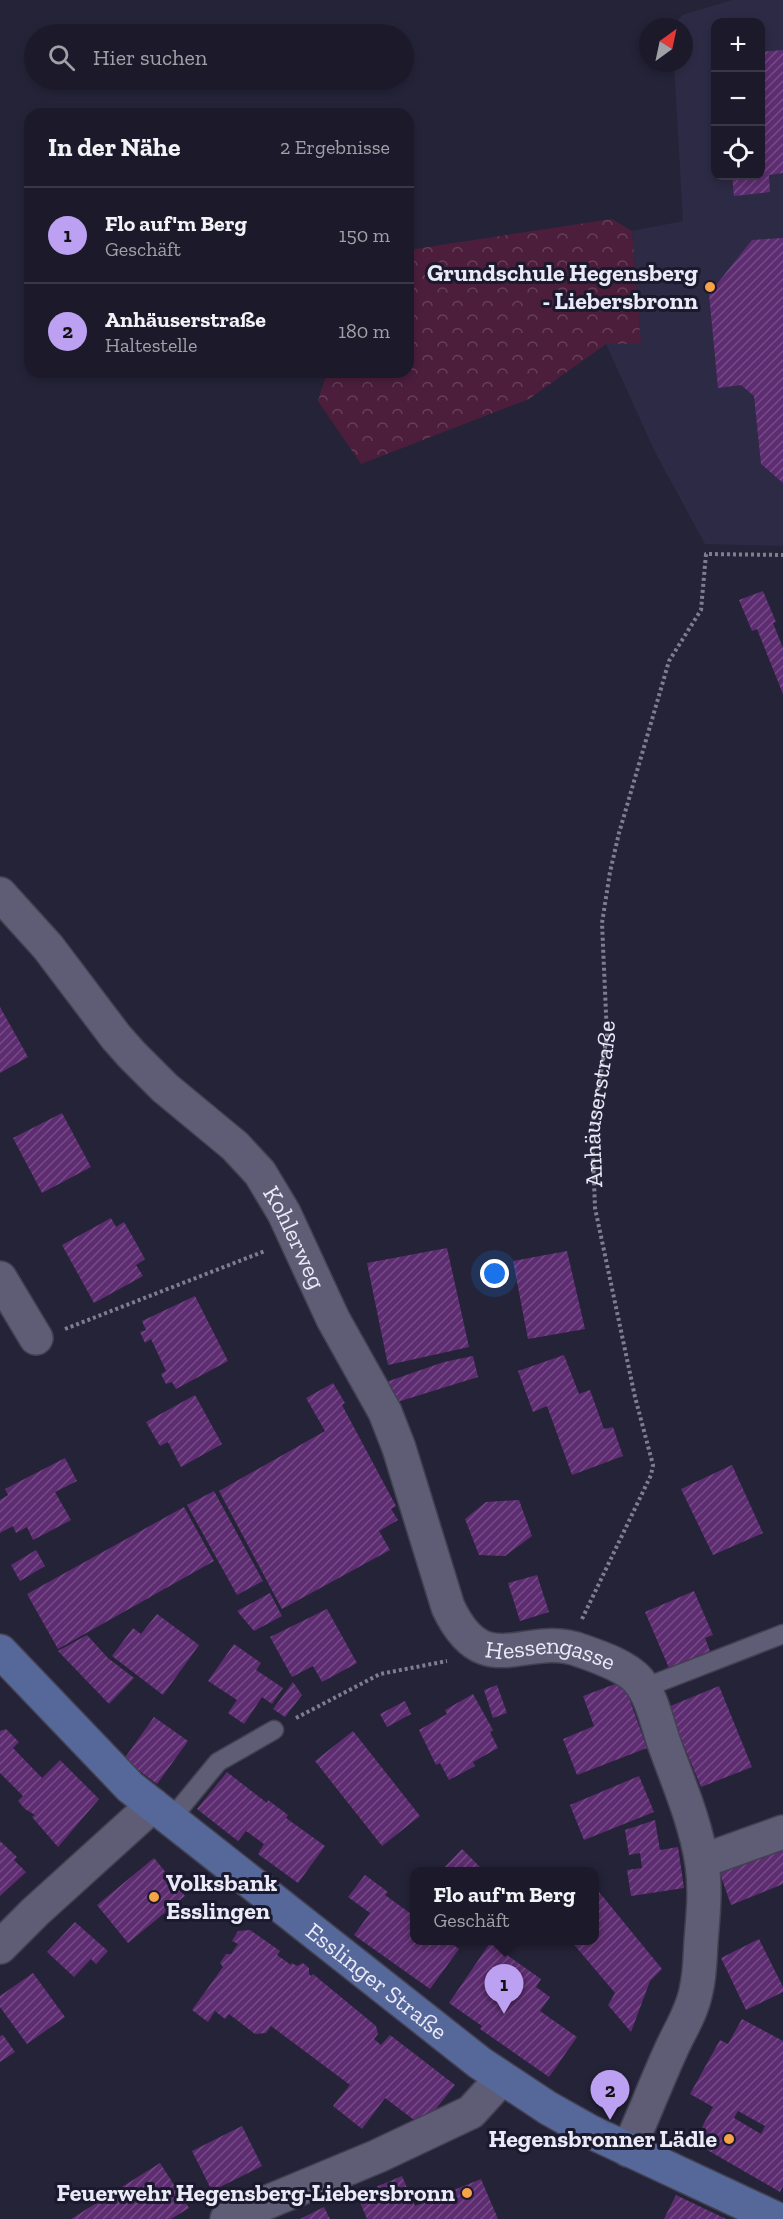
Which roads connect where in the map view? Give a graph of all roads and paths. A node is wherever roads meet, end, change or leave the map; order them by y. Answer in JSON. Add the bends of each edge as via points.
{"nodes":[{"id":1,"x":783,"y":555,"type":"edge"},
{"id":2,"x":0,"y":894,"type":"edge"},
{"id":3,"x":296,"y":1239,"type":"junction"},
{"id":4,"x":0,"y":1278,"type":"edge"},
{"id":5,"x":36,"y":1338,"type":"joint"},
{"id":6,"x":783,"y":1634,"type":"edge"},
{"id":7,"x":481,"y":1647,"type":"junction"},
{"id":8,"x":570,"y":1647,"type":"junction"},
{"id":9,"x":0,"y":1651,"type":"edge"},
{"id":10,"x":644,"y":1688,"type":"junction"},
{"id":11,"x":274,"y":1730,"type":"joint"},
{"id":12,"x":162,"y":1812,"type":"junction"},
{"id":13,"x":783,"y":1832,"type":"edge"},
{"id":14,"x":702,"y":1861,"type":"junction"},
{"id":15,"x":0,"y":1947,"type":"edge"},
{"id":16,"x":502,"y":2078,"type":"junction"},
{"id":17,"x":628,"y":2150,"type":"junction"},
{"id":18,"x":227,"y":2219,"type":"edge"},
{"id":19,"x":777,"y":2219,"type":"edge"}],
"edges":[{"from":1,"to":8,"type":"path","name":"Anhäuserstraße","via":[[706,554],[700,610],[669,661],[610,872],[602,922],[607,1036],[592,1128],[595,1208],[652,1470]]},
{"from":2,"to":3,"type":"street","name":"Kohlerweg","via":[[132,1055],[252,1163]]},
{"from":3,"to":5,"type":"path"},
{"from":3,"to":7,"type":"street","name":"Kohlerweg","via":[[325,1303],[393,1430],[456,1625]]},
{"from":4,"to":5,"type":"street"},
{"from":6,"to":10,"type":"lane","name":"Hessengasse"},
{"from":7,"to":8,"type":"street","name":"Hessengasse","via":[[499,1651]]},
{"from":7,"to":11,"type":"path","name":"Hessengasse","via":[[465,1658],[380,1674]]},
{"from":8,"to":10,"type":"street","name":"Hessengasse","via":[[629,1672]]},
{"from":9,"to":12,"type":"street","name":"Esslinger Straße","via":[[119,1777]]},
{"from":10,"to":14,"type":"street"},
{"from":11,"to":12,"type":"lane","via":[[218,1762]]},
{"from":12,"to":15,"type":"street","via":[[57,1892]]},
{"from":12,"to":16,"type":"street","name":"Esslinger Straße"},
{"from":13,"to":14,"type":"street"},
{"from":14,"to":17,"type":"street","via":[[704,1901],[695,1997]]},
{"from":16,"to":17,"type":"street","name":"Esslinger Straße","via":[[548,2108]]},
{"from":16,"to":18,"type":"street","via":[[471,2112]]},
{"from":17,"to":19,"type":"street","name":"Esslinger Straße"}]}
